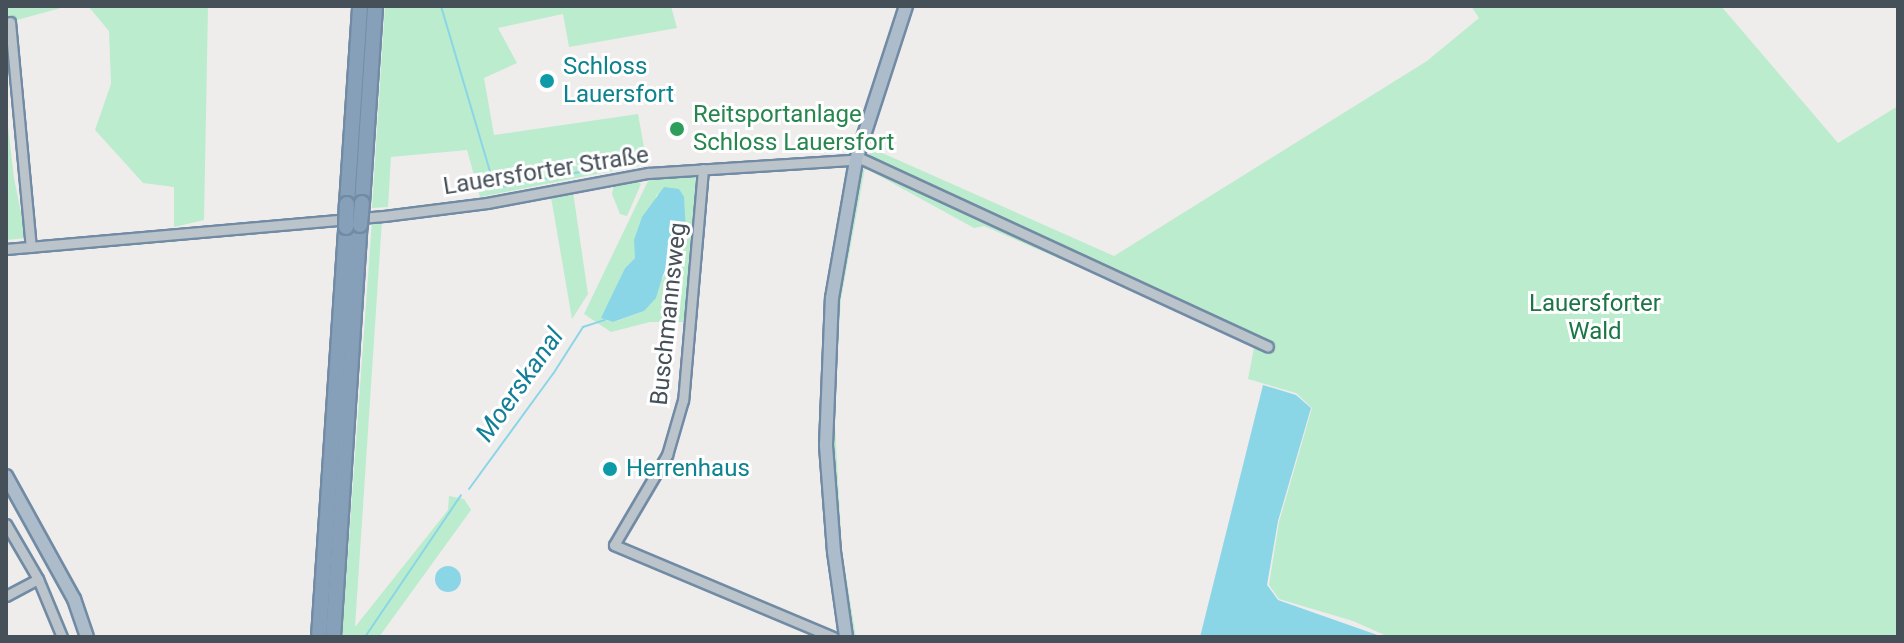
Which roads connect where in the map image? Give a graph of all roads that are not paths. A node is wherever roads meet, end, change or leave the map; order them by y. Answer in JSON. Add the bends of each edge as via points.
{"nodes":[{"id":1,"x":360,"y":6,"type":"edge"},
{"id":2,"x":375,"y":6,"type":"edge"},
{"id":3,"x":906,"y":6,"type":"edge"},
{"id":4,"x":10,"y":22,"type":"dead end"},
{"id":5,"x":856,"y":160,"type":"junction"},
{"id":6,"x":703,"y":169,"type":"junction"},
{"id":7,"x":355,"y":203,"type":"junction"},
{"id":8,"x":353,"y":226,"type":"junction"},
{"id":9,"x":31,"y":247,"type":"junction"},
{"id":10,"x":6,"y":249,"type":"edge"},
{"id":11,"x":1268,"y":347,"type":"dead end"},
{"id":12,"x":6,"y":476,"type":"edge"},
{"id":13,"x":6,"y":524,"type":"edge"},
{"id":14,"x":38,"y":579,"type":"junction"},
{"id":15,"x":6,"y":596,"type":"edge"},
{"id":16,"x":62,"y":637,"type":"edge"},
{"id":17,"x":87,"y":637,"type":"edge"},
{"id":18,"x":319,"y":637,"type":"edge"},
{"id":19,"x":333,"y":637,"type":"edge"},
{"id":20,"x":833,"y":637,"type":"edge"},
{"id":21,"x":846,"y":637,"type":"edge"}],
"edges":[{"from":1,"to":7,"type":"highway"},
{"from":2,"to":7,"type":"highway"},
{"from":3,"to":5,"type":"main road"},
{"from":4,"to":9,"type":"street"},
{"from":5,"to":6,"type":"street","name":"Lauersforter Straße"},
{"from":5,"to":11,"type":"street","name":"Lauersforter Straße"},
{"from":5,"to":21,"type":"main road","via":[[832,298],[826,395],[829,498]]},
{"from":6,"to":9,"type":"street","name":"Lauersforter Straße","via":[[648,173],[384,216]]},
{"from":6,"to":20,"type":"street","name":"Buschmannsweg","via":[[683,400],[667,455],[614,545]]},
{"from":7,"to":8,"type":"highway","bridge":true},
{"from":8,"to":18,"type":"highway"},
{"from":8,"to":19,"type":"highway"},
{"from":9,"to":10,"type":"street","name":"Lauersforter Straße"},
{"from":12,"to":17,"type":"main road","via":[[52,557]]},
{"from":13,"to":14,"type":"street"},
{"from":14,"to":15,"type":"street"},
{"from":14,"to":16,"type":"street"}]}
